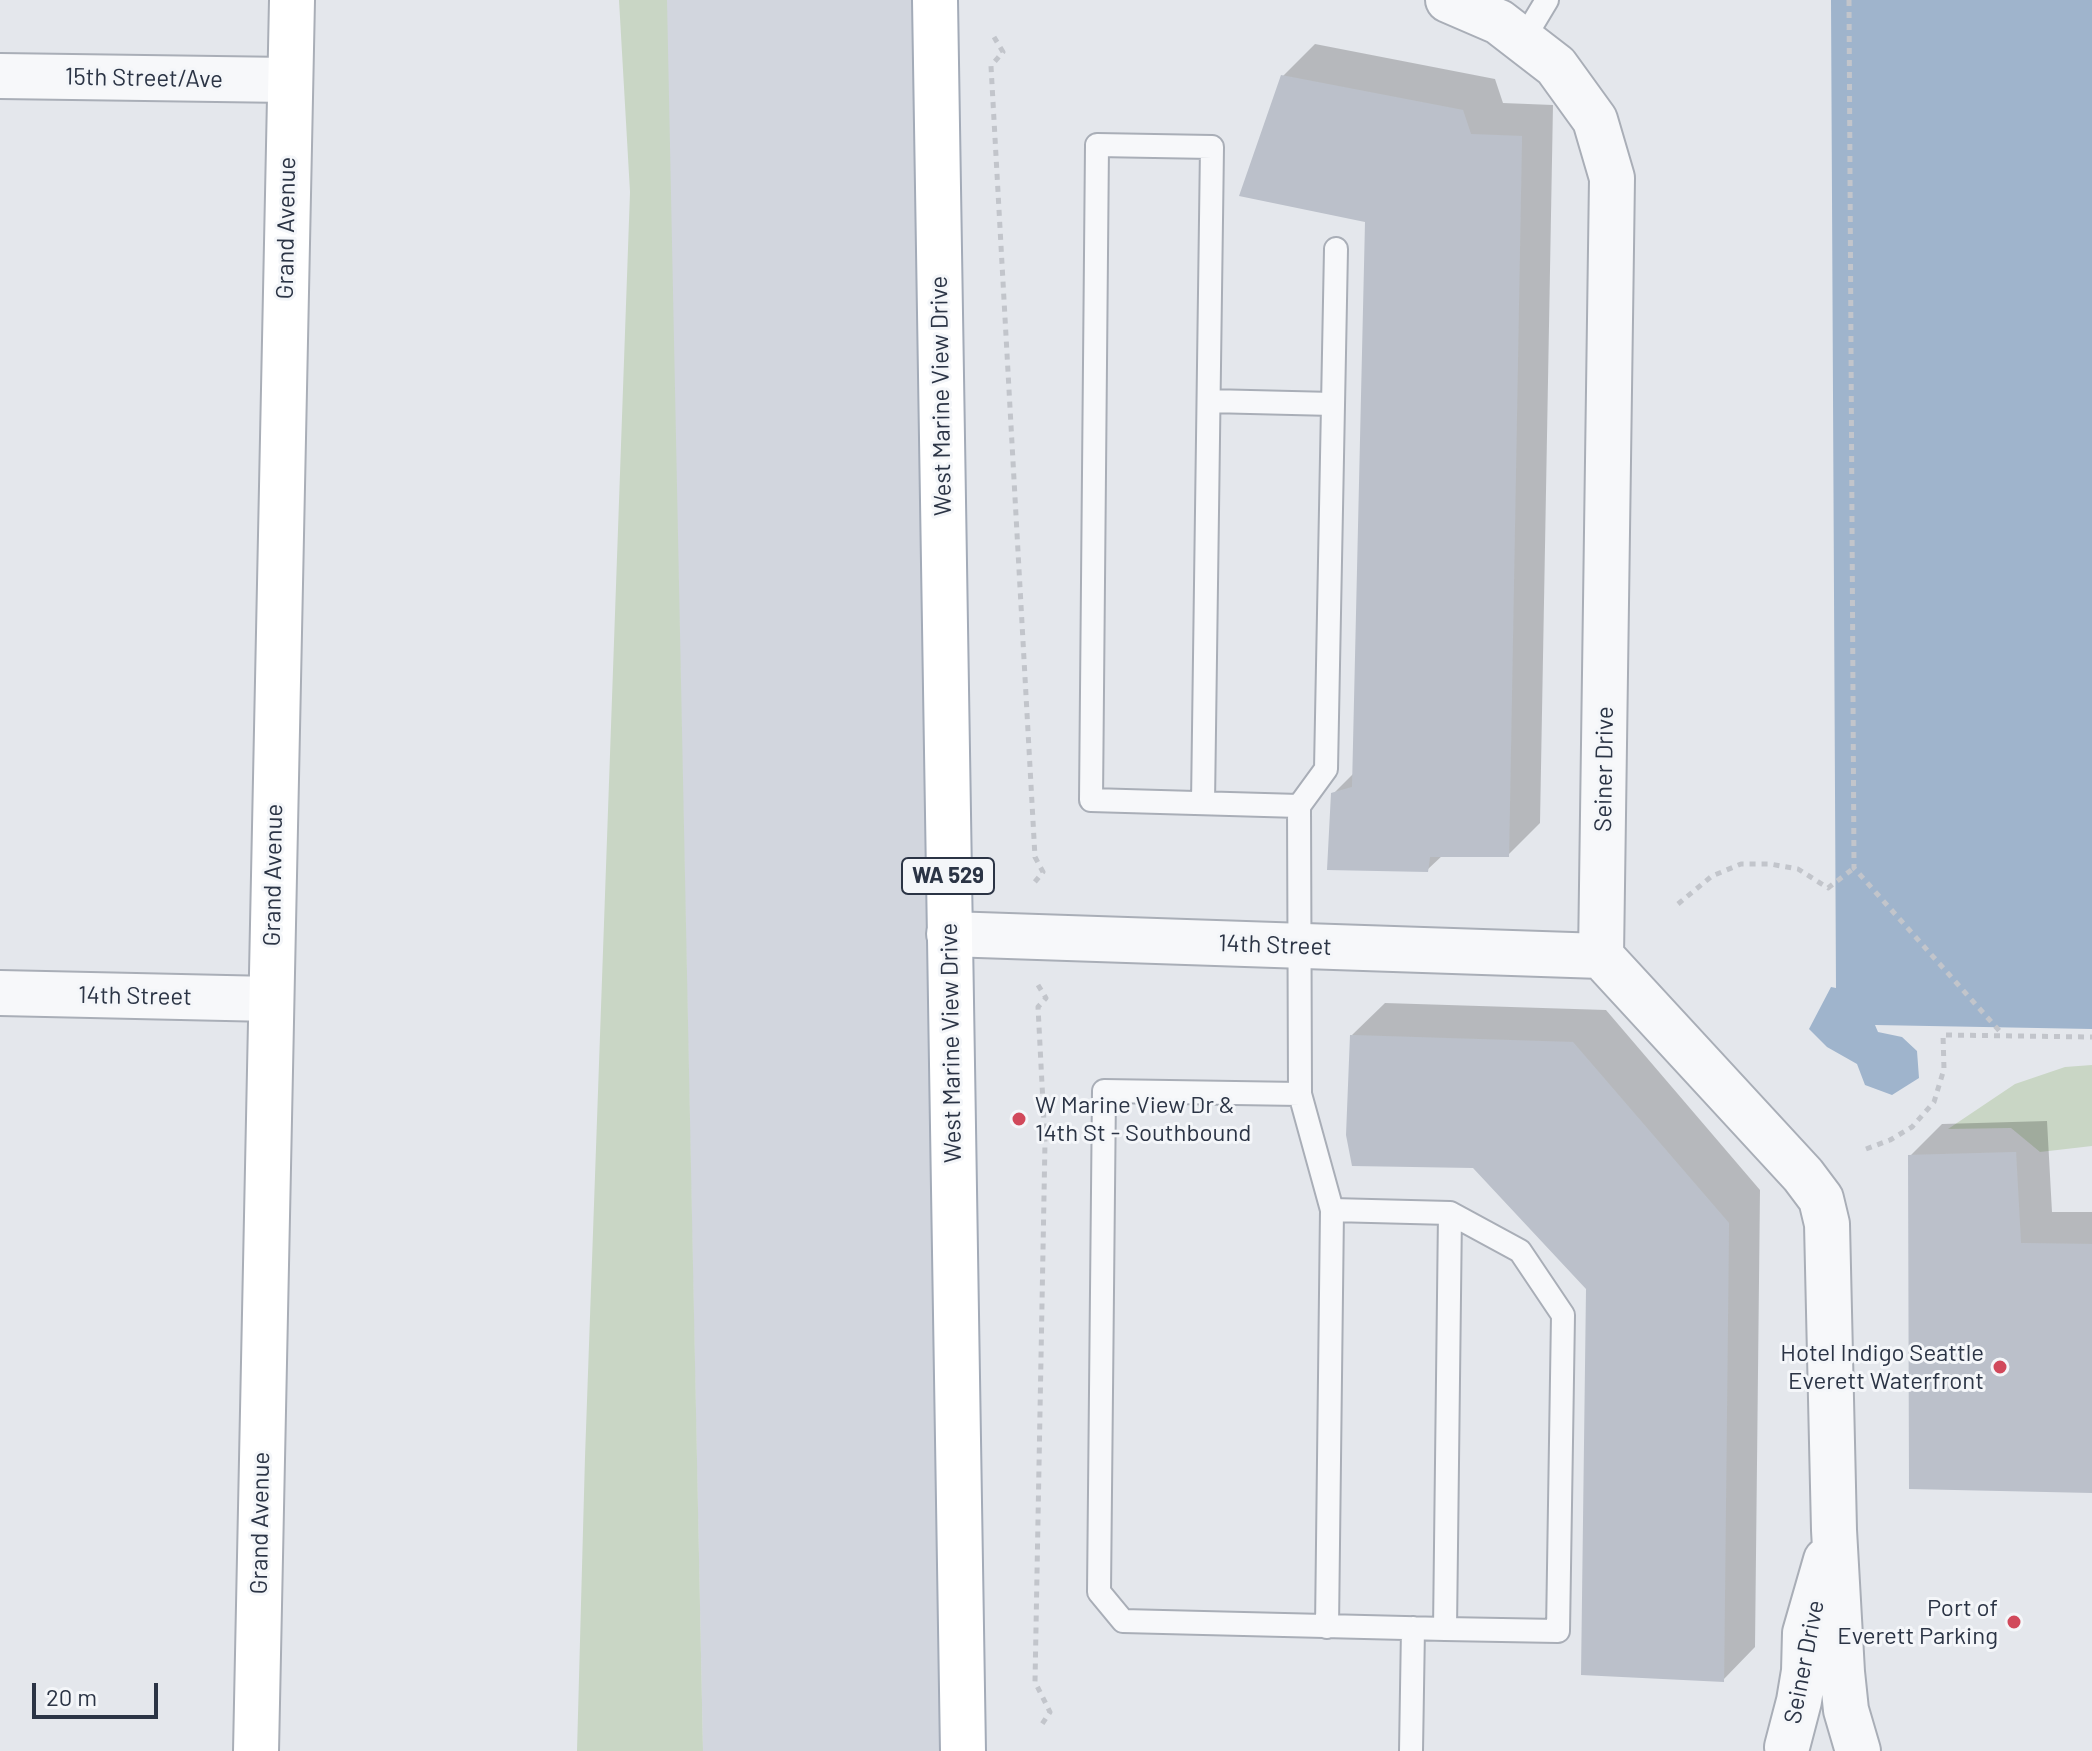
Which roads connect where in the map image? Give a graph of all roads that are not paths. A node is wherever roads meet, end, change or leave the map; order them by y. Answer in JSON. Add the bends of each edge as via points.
{"nodes":[{"id":1,"x":292,"y":0,"type":"edge"},
{"id":2,"x":935,"y":0,"type":"edge"},
{"id":3,"x":1448,"y":0,"type":"edge"},
{"id":4,"x":1547,"y":0,"type":"edge"},
{"id":5,"x":1523,"y":40,"type":"junction"},
{"id":6,"x":0,"y":76,"type":"edge"},
{"id":7,"x":289,"y":80,"type":"junction"},
{"id":8,"x":1336,"y":249,"type":"dead end"},
{"id":9,"x":1209,"y":401,"type":"junction"},
{"id":10,"x":1333,"y":404,"type":"junction"},
{"id":11,"x":1203,"y":803,"type":"junction"},
{"id":12,"x":1299,"y":806,"type":"junction"},
{"id":13,"x":949,"y":934,"type":"junction"},
{"id":14,"x":1301,"y":946,"type":"junction"},
{"id":15,"x":1601,"y":956,"type":"junction"},
{"id":16,"x":0,"y":993,"type":"edge"},
{"id":17,"x":271,"y":999,"type":"junction"},
{"id":18,"x":1300,"y":1094,"type":"junction"},
{"id":19,"x":1332,"y":1210,"type":"junction"},
{"id":20,"x":1450,"y":1213,"type":"junction"},
{"id":21,"x":1834,"y":1530,"type":"junction"},
{"id":22,"x":1327,"y":1627,"type":"junction"},
{"id":23,"x":1413,"y":1628,"type":"junction"},
{"id":24,"x":1445,"y":1629,"type":"junction"},
{"id":25,"x":1783,"y":1749,"type":"edge"},
{"id":26,"x":256,"y":1751,"type":"edge"},
{"id":27,"x":963,"y":1751,"type":"edge"},
{"id":28,"x":1411,"y":1751,"type":"edge"},
{"id":29,"x":1858,"y":1751,"type":"edge"}],
"edges":[{"from":1,"to":7,"type":"street","name":"Grand Avenue"},
{"from":2,"to":13,"type":"street","name":"West Marine View Drive","number":"WA 529"},
{"from":3,"to":5,"type":"street","name":"Seiner Drive","via":[[1499,22]]},
{"from":4,"to":5,"type":"lane"},
{"from":5,"to":15,"type":"street","name":"Seiner Drive","via":[[1556,66],[1595,120],[1612,178]]},
{"from":6,"to":7,"type":"street","name":"15th Street/Ave"},
{"from":7,"to":17,"type":"street","name":"Grand Avenue"},
{"from":8,"to":10,"type":"lane"},
{"from":9,"to":10,"type":"lane"},
{"from":9,"to":11,"type":"lane"},
{"from":9,"to":11,"type":"lane","via":[[1212,147],[1097,145],[1091,800]]},
{"from":10,"to":12,"type":"lane","via":[[1326,769]]},
{"from":11,"to":12,"type":"lane"},
{"from":12,"to":14,"type":"lane"},
{"from":13,"to":14,"type":"street","name":"14th Street"},
{"from":13,"to":27,"type":"street","name":"West Marine View Drive","number":"WA 529"},
{"from":14,"to":15,"type":"street","name":"14th Street"},
{"from":14,"to":18,"type":"lane"},
{"from":15,"to":21,"type":"street","name":"Seiner Drive","via":[[1821,1199],[1827,1224]]},
{"from":16,"to":17,"type":"street","name":"14th Street"},
{"from":17,"to":26,"type":"street","name":"Grand Avenue"},
{"from":18,"to":19,"type":"lane"},
{"from":18,"to":22,"type":"lane","via":[[1104,1091],[1099,1592],[1123,1621]]},
{"from":19,"to":20,"type":"lane"},
{"from":19,"to":22,"type":"lane"},
{"from":20,"to":24,"type":"lane"},
{"from":20,"to":24,"type":"lane","via":[[1520,1251],[1563,1315],[1558,1631]]},
{"from":21,"to":25,"type":"street","name":"Seiner Drive","via":[[1805,1633],[1799,1701]]},
{"from":21,"to":29,"type":"street","name":"Seiner Drive","via":[[1846,1710]]},
{"from":22,"to":23,"type":"lane"},
{"from":23,"to":24,"type":"lane"},
{"from":23,"to":28,"type":"lane"},
{"from":25,"to":29,"type":"street","via":[[1823,1740]]}]}
